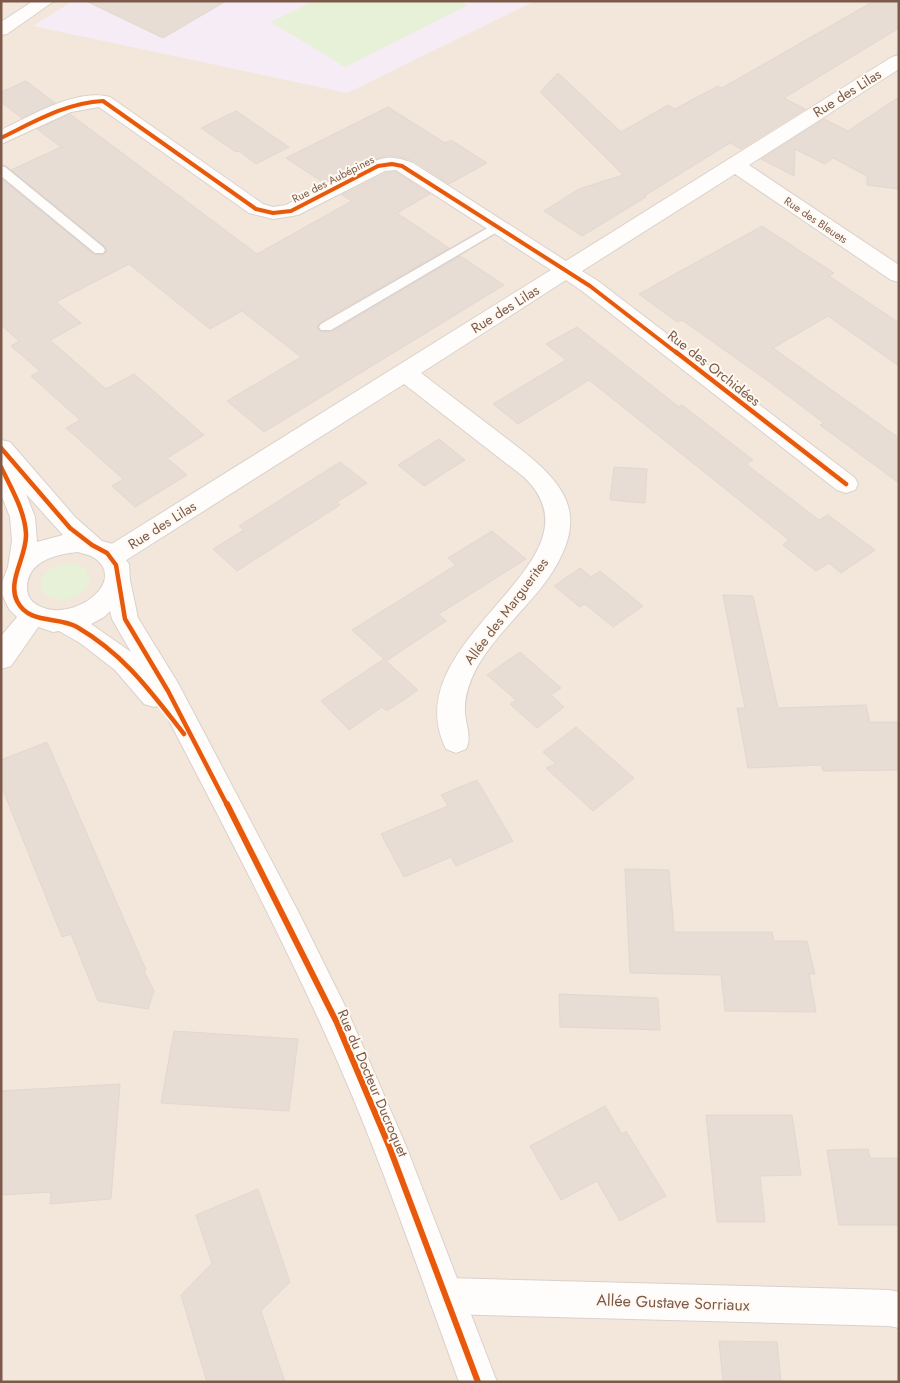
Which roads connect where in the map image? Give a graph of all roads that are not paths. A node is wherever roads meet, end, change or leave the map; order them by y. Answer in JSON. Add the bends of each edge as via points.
{"nodes":[{"id":1,"x":45,"y":1,"type":"edge"},
{"id":2,"x":1,"y":30,"type":"edge"},
{"id":3,"x":899,"y":61,"type":"edge"},
{"id":4,"x":1,"y":138,"type":"edge"},
{"id":5,"x":734,"y":164,"type":"junction"},
{"id":6,"x":1,"y":170,"type":"edge"},
{"id":7,"x":498,"y":226,"type":"junction"},
{"id":8,"x":100,"y":250,"type":"dead end"},
{"id":9,"x":567,"y":270,"type":"junction"},
{"id":10,"x":899,"y":275,"type":"edge"},
{"id":11,"x":326,"y":327,"type":"dead end"},
{"id":12,"x":404,"y":372,"type":"junction"},
{"id":13,"x":1,"y":448,"type":"edge"},
{"id":14,"x":1,"y":467,"type":"edge"},
{"id":15,"x":846,"y":484,"type":"dead end"},
{"id":16,"x":107,"y":561,"type":"junction"},
{"id":17,"x":20,"y":570,"type":"junction"},
{"id":18,"x":33,"y":616,"type":"junction"},
{"id":19,"x":63,"y":621,"type":"junction"},
{"id":20,"x":1,"y":658,"type":"edge"},
{"id":21,"x":456,"y":741,"type":"dead end"},
{"id":22,"x":197,"y":750,"type":"junction"},
{"id":23,"x":446,"y":1296,"type":"junction"},
{"id":24,"x":899,"y":1310,"type":"edge"},
{"id":25,"x":478,"y":1382,"type":"edge"}],
"edges":[{"from":1,"to":2,"type":"street"},
{"from":3,"to":5,"type":"street","name":"Rue des Lilas"},
{"from":4,"to":7,"type":"street","name":"Rue des Aubépines","via":[[70,106],[103,101],[264,212],[291,212],[378,166],[397,164]]},
{"from":5,"to":9,"type":"street","name":"Rue des Lilas"},
{"from":5,"to":10,"type":"street","name":"Rue des Bleuets"},
{"from":6,"to":8,"type":"lane"},
{"from":7,"to":9,"type":"street","name":"Rue des Aubépines"},
{"from":7,"to":11,"type":"lane"},
{"from":9,"to":12,"type":"street","name":"Rue des Lilas"},
{"from":9,"to":15,"type":"street","name":"Rue des Orchidées"},
{"from":12,"to":16,"type":"street","name":"Rue des Lilas"},
{"from":12,"to":21,"type":"street","name":"Allée des Marguerites","via":[[540,479],[550,491],[559,514],[559,530],[544,564],[481,639],[458,677],[452,694],[451,713]]},
{"from":13,"to":16,"type":"street","via":[[58,516]]},
{"from":14,"to":17,"type":"street","via":[[24,522],[26,545]]},
{"from":16,"to":17,"type":"street","via":[[70,543],[48,548],[28,559]]},
{"from":16,"to":19,"type":"street","via":[[114,592],[100,607],[79,618]]},
{"from":16,"to":22,"type":"street","name":"Rue du Docteur Ducroquet","via":[[125,619],[168,691]]},
{"from":17,"to":18,"type":"street","via":[[15,582],[16,599]]},
{"from":18,"to":19,"type":"street"},
{"from":18,"to":20,"type":"street"},
{"from":19,"to":22,"type":"street","name":"Rue du Docteur Ducroquet","via":[[106,646],[133,670]]},
{"from":22,"to":23,"type":"street","name":"Rue du Docteur Ducroquet","via":[[337,1023],[389,1146]]},
{"from":23,"to":24,"type":"street","name":"Allée Gustave Sorriaux"},
{"from":23,"to":25,"type":"street","name":"Rue du Docteur Ducroquet"}]}
